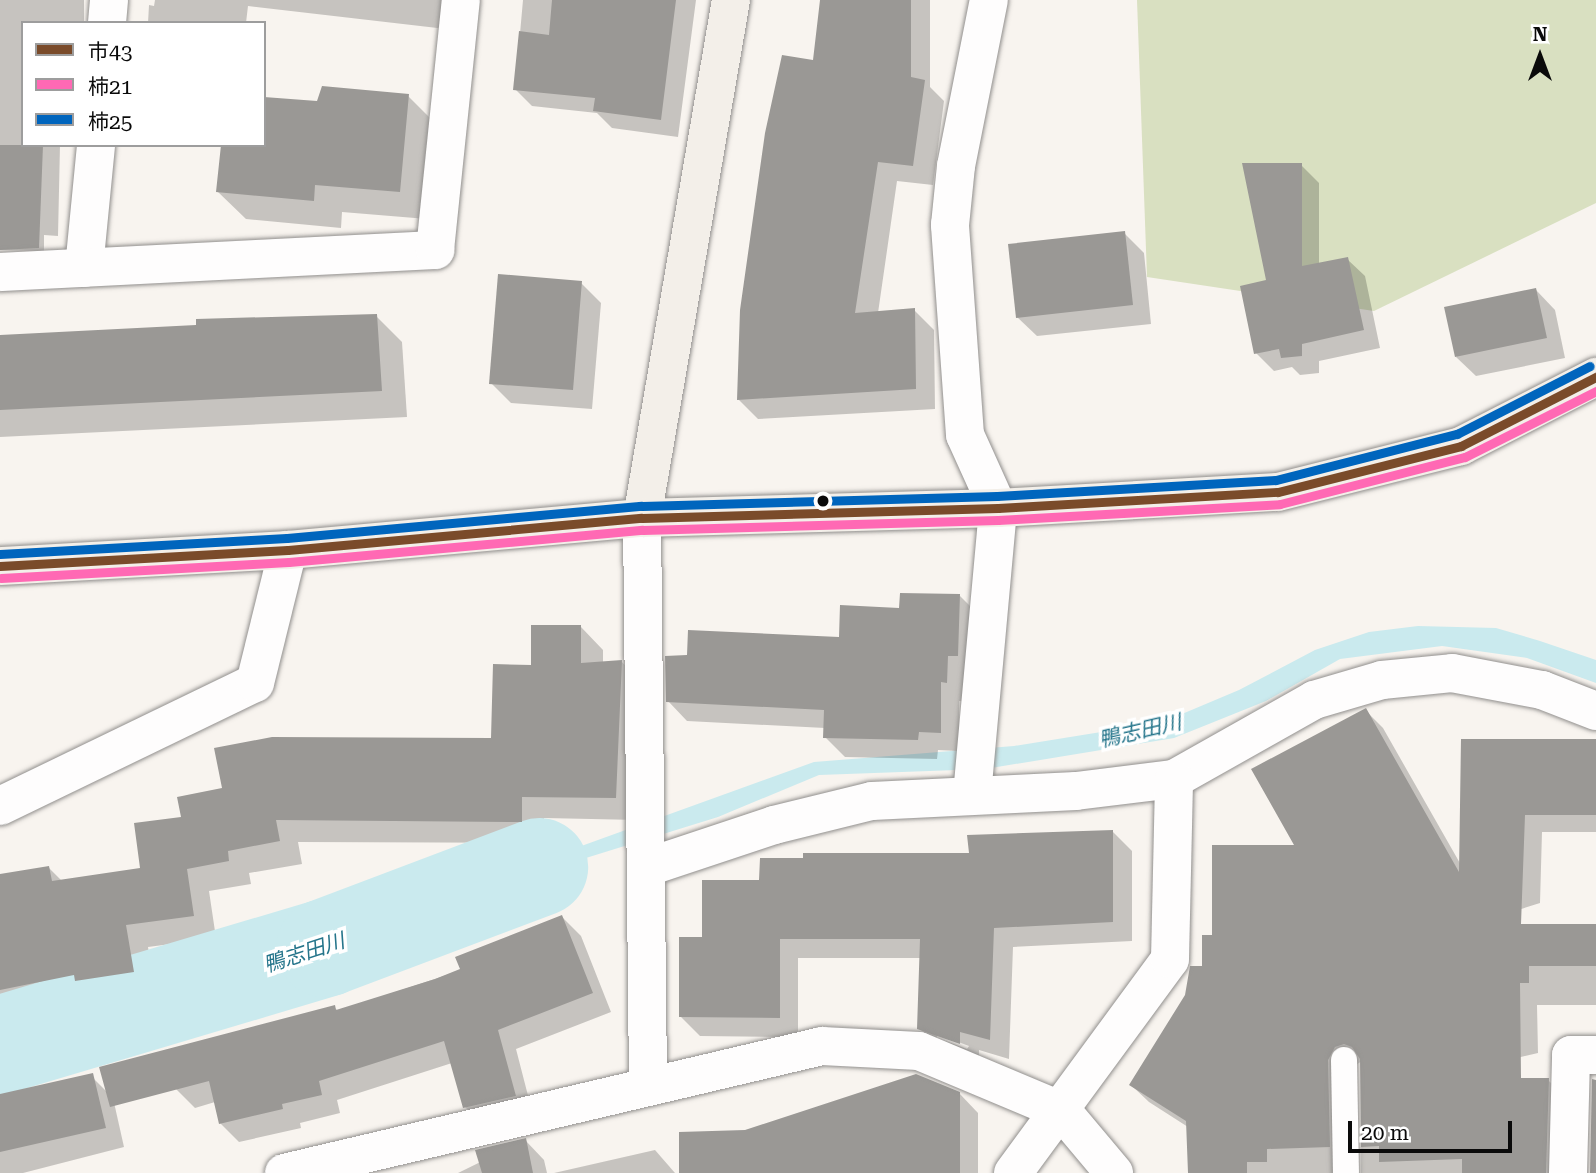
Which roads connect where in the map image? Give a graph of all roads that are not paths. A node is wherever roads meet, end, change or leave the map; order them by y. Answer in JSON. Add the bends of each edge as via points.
{"nodes":[{"id":1,"x":109,"y":0,"type":"edge"},
{"id":2,"x":461,"y":0,"type":"edge"},
{"id":3,"x":731,"y":0,"type":"edge"},
{"id":4,"x":989,"y":0,"type":"edge"},
{"id":5,"x":107,"y":21,"type":"edge"},
{"id":6,"x":96,"y":147,"type":"edge"},
{"id":7,"x":84,"y":268,"type":"junction"},
{"id":8,"x":0,"y":272,"type":"edge"},
{"id":9,"x":1596,"y":377,"type":"edge"},
{"id":10,"x":998,"y":508,"type":"junction"},
{"id":11,"x":642,"y":518,"type":"junction"},
{"id":12,"x":288,"y":550,"type":"junction"},
{"id":13,"x":0,"y":566,"type":"edge"},
{"id":14,"x":1596,"y":711,"type":"edge"},
{"id":15,"x":1174,"y":779,"type":"junction"},
{"id":16,"x":973,"y":789,"type":"junction"},
{"id":17,"x":0,"y":806,"type":"edge"},
{"id":18,"x":648,"y":867,"type":"junction"},
{"id":19,"x":1596,"y":1055,"type":"edge"},
{"id":20,"x":1344,"y":1060,"type":"dead end"},
{"id":21,"x":648,"y":1084,"type":"junction"},
{"id":22,"x":1062,"y":1111,"type":"junction"},
{"id":23,"x":284,"y":1173,"type":"edge"},
{"id":24,"x":1013,"y":1173,"type":"edge"},
{"id":25,"x":1114,"y":1173,"type":"edge"},
{"id":26,"x":1346,"y":1173,"type":"edge"},
{"id":27,"x":1568,"y":1173,"type":"edge"}],
"edges":[{"from":1,"to":5,"type":"street"},
{"from":2,"to":7,"type":"street","via":[[435,250]]},
{"from":3,"to":11,"type":"street"},
{"from":4,"to":10,"type":"street","via":[[956,166],[950,225],[965,435]]},
{"from":6,"to":7,"type":"street"},
{"from":7,"to":8,"type":"street"},
{"from":9,"to":10,"type":"street","via":[[1461,446],[1278,492]]},
{"from":10,"to":11,"type":"street"},
{"from":10,"to":16,"type":"street"},
{"from":11,"to":12,"type":"street"},
{"from":11,"to":18,"type":"street"},
{"from":12,"to":13,"type":"street"},
{"from":12,"to":17,"type":"street","via":[[255,684]]},
{"from":14,"to":15,"type":"street","via":[[1542,690],[1452,673],[1382,680],[1314,700]]},
{"from":15,"to":16,"type":"street","via":[[1076,791]]},
{"from":15,"to":22,"type":"street","via":[[1170,959]]},
{"from":16,"to":18,"type":"street","via":[[872,801],[774,825]]},
{"from":18,"to":21,"type":"street"},
{"from":19,"to":27,"type":"street","via":[[1570,1055]]},
{"from":20,"to":26,"type":"lane"},
{"from":21,"to":22,"type":"street","via":[[822,1046],[919,1051]]},
{"from":21,"to":23,"type":"street"},
{"from":22,"to":24,"type":"street"},
{"from":22,"to":25,"type":"street"}]}
